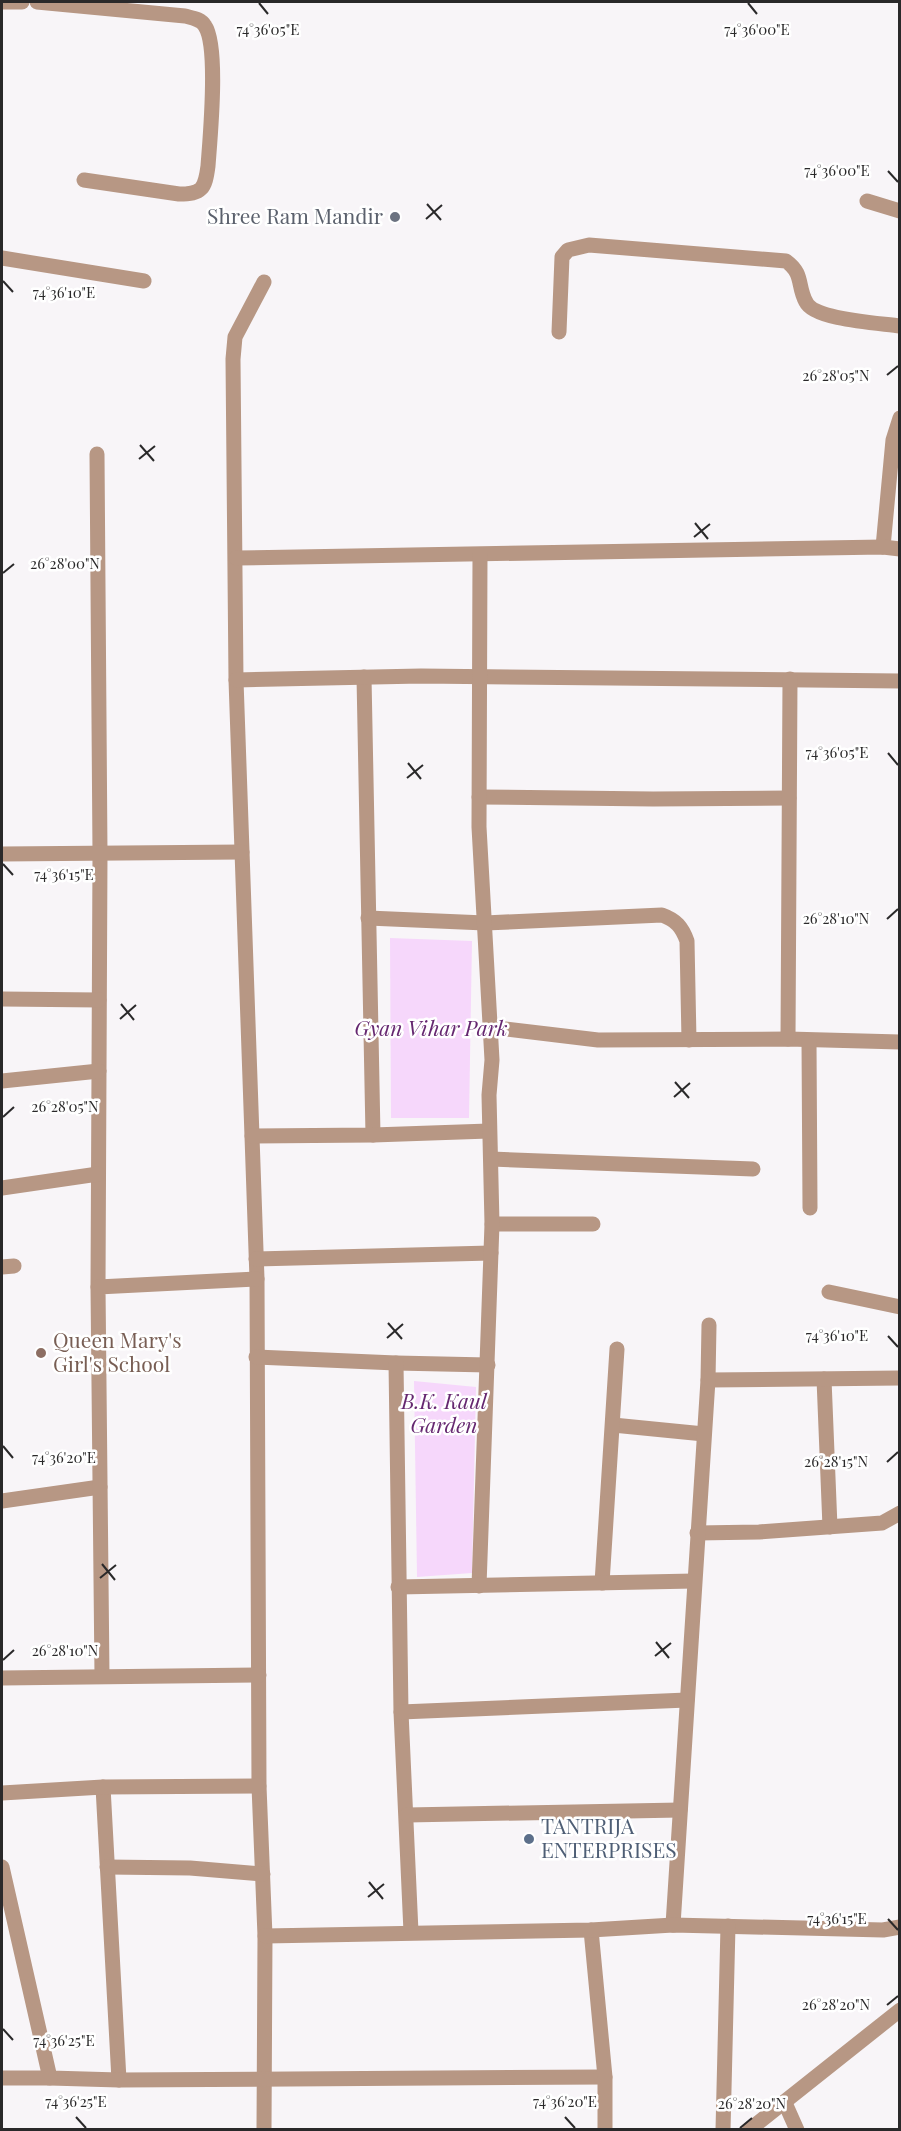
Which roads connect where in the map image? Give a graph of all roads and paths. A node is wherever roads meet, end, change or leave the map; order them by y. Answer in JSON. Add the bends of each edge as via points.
{"nodes":[{"id":1,"x":2,"y":2,"type":"edge"},
{"id":2,"x":22,"y":2,"type":"edge"},
{"id":3,"x":37,"y":2,"type":"edge"},
{"id":4,"x":84,"y":180,"type":"dead end"},
{"id":5,"x":867,"y":201,"type":"dead end"},
{"id":6,"x":900,"y":211,"type":"edge"},
{"id":7,"x":2,"y":258,"type":"edge"},
{"id":8,"x":144,"y":281,"type":"dead end"},
{"id":9,"x":264,"y":282,"type":"dead end"},
{"id":10,"x":900,"y":326,"type":"edge"},
{"id":11,"x":559,"y":332,"type":"dead end"},
{"id":12,"x":900,"y":418,"type":"edge"},
{"id":13,"x":97,"y":454,"type":"dead end"},
{"id":14,"x":883,"y":547,"type":"junction"},
{"id":15,"x":900,"y":549,"type":"edge"},
{"id":16,"x":480,"y":555,"type":"junction"},
{"id":17,"x":236,"y":558,"type":"junction"},
{"id":18,"x":364,"y":677,"type":"junction"},
{"id":19,"x":479,"y":677,"type":"junction"},
{"id":20,"x":790,"y":679,"type":"junction"},
{"id":21,"x":236,"y":680,"type":"junction"},
{"id":22,"x":900,"y":681,"type":"edge"},
{"id":23,"x":479,"y":797,"type":"junction"},
{"id":24,"x":789,"y":798,"type":"junction"},
{"id":25,"x":242,"y":852,"type":"junction"},
{"id":26,"x":2,"y":854,"type":"edge"},
{"id":27,"x":100,"y":854,"type":"junction"},
{"id":28,"x":368,"y":918,"type":"junction"},
{"id":29,"x":485,"y":923,"type":"junction"},
{"id":30,"x":2,"y":999,"type":"edge"},
{"id":31,"x":99,"y":1000,"type":"junction"},
{"id":32,"x":489,"y":1027,"type":"junction"},
{"id":33,"x":788,"y":1039,"type":"junction"},
{"id":34,"x":689,"y":1040,"type":"junction"},
{"id":35,"x":809,"y":1041,"type":"junction"},
{"id":36,"x":900,"y":1042,"type":"edge"},
{"id":37,"x":99,"y":1071,"type":"junction"},
{"id":38,"x":2,"y":1081,"type":"edge"},
{"id":39,"x":489,"y":1131,"type":"junction"},
{"id":40,"x":373,"y":1135,"type":"junction"},
{"id":41,"x":252,"y":1136,"type":"junction"},
{"id":42,"x":491,"y":1159,"type":"junction"},
{"id":43,"x":753,"y":1169,"type":"dead end"},
{"id":44,"x":98,"y":1174,"type":"junction"},
{"id":45,"x":2,"y":1188,"type":"edge"},
{"id":46,"x":810,"y":1208,"type":"dead end"},
{"id":47,"x":492,"y":1224,"type":"junction"},
{"id":48,"x":593,"y":1224,"type":"dead end"},
{"id":49,"x":491,"y":1254,"type":"junction"},
{"id":50,"x":256,"y":1259,"type":"junction"},
{"id":51,"x":257,"y":1280,"type":"junction"},
{"id":52,"x":98,"y":1287,"type":"junction"},
{"id":53,"x":829,"y":1292,"type":"dead end"},
{"id":54,"x":900,"y":1307,"type":"edge"},
{"id":55,"x":709,"y":1325,"type":"dead end"},
{"id":56,"x":617,"y":1349,"type":"dead end"},
{"id":57,"x":256,"y":1357,"type":"junction"},
{"id":58,"x":396,"y":1364,"type":"junction"},
{"id":59,"x":488,"y":1365,"type":"junction"},
{"id":60,"x":900,"y":1378,"type":"edge"},
{"id":61,"x":824,"y":1379,"type":"junction"},
{"id":62,"x":708,"y":1380,"type":"junction"},
{"id":63,"x":613,"y":1425,"type":"junction"},
{"id":64,"x":704,"y":1434,"type":"junction"},
{"id":65,"x":100,"y":1486,"type":"junction"},
{"id":66,"x":2,"y":1501,"type":"edge"},
{"id":67,"x":900,"y":1514,"type":"edge"},
{"id":68,"x":830,"y":1527,"type":"junction"},
{"id":69,"x":697,"y":1533,"type":"junction"},
{"id":70,"x":694,"y":1581,"type":"junction"},
{"id":71,"x":602,"y":1582,"type":"junction"},
{"id":72,"x":479,"y":1586,"type":"junction"},
{"id":73,"x":398,"y":1587,"type":"junction"},
{"id":74,"x":259,"y":1675,"type":"junction"},
{"id":75,"x":102,"y":1676,"type":"junction"},
{"id":76,"x":2,"y":1678,"type":"edge"},
{"id":77,"x":687,"y":1700,"type":"junction"},
{"id":78,"x":401,"y":1712,"type":"junction"},
{"id":79,"x":103,"y":1786,"type":"junction"},
{"id":80,"x":259,"y":1786,"type":"junction"},
{"id":81,"x":2,"y":1793,"type":"edge"},
{"id":82,"x":680,"y":1810,"type":"junction"},
{"id":83,"x":407,"y":1815,"type":"junction"},
{"id":84,"x":2,"y":1867,"type":"edge"},
{"id":85,"x":107,"y":1867,"type":"junction"},
{"id":86,"x":263,"y":1874,"type":"junction"},
{"id":87,"x":673,"y":1925,"type":"junction"},
{"id":88,"x":728,"y":1926,"type":"junction"},
{"id":89,"x":900,"y":1927,"type":"edge"},
{"id":90,"x":591,"y":1930,"type":"junction"},
{"id":91,"x":411,"y":1932,"type":"junction"},
{"id":92,"x":265,"y":1936,"type":"junction"},
{"id":93,"x":898,"y":2017,"type":"edge"},
{"id":94,"x":605,"y":2077,"type":"junction"},
{"id":95,"x":2,"y":2078,"type":"edge"},
{"id":96,"x":50,"y":2078,"type":"junction"},
{"id":97,"x":264,"y":2078,"type":"junction"},
{"id":98,"x":119,"y":2080,"type":"junction"},
{"id":99,"x":785,"y":2103,"type":"junction"},
{"id":100,"x":264,"y":2130,"type":"edge"},
{"id":101,"x":605,"y":2130,"type":"edge"},
{"id":102,"x":723,"y":2130,"type":"edge"},
{"id":103,"x":749,"y":2130,"type":"edge"},
{"id":104,"x":797,"y":2130,"type":"edge"}],
"edges":[{"from":1,"to":2,"type":"street"},
{"from":3,"to":4,"type":"street","via":[[185,16],[205,25],[210,37],[213,72],[209,154],[202,190],[179,194]]},
{"from":5,"to":6,"type":"street"},
{"from":7,"to":8,"type":"street"},
{"from":9,"to":17,"type":"street","via":[[238,331],[233,359]]},
{"from":10,"to":11,"type":"street","via":[[817,312],[807,305],[795,268],[786,261],[589,246],[568,250],[562,257]]},
{"from":12,"to":14,"type":"street","via":[[893,440]]},
{"from":13,"to":27,"type":"street"},
{"from":14,"to":15,"type":"street"},
{"from":14,"to":16,"type":"street"},
{"from":16,"to":17,"type":"street"},
{"from":16,"to":19,"type":"street"},
{"from":17,"to":21,"type":"street"},
{"from":18,"to":19,"type":"street"},
{"from":18,"to":21,"type":"street"},
{"from":18,"to":28,"type":"street"},
{"from":19,"to":20,"type":"street"},
{"from":19,"to":23,"type":"street"},
{"from":20,"to":22,"type":"street"},
{"from":20,"to":24,"type":"street"},
{"from":21,"to":25,"type":"street"},
{"from":23,"to":24,"type":"street"},
{"from":23,"to":29,"type":"street"},
{"from":24,"to":33,"type":"street"},
{"from":25,"to":27,"type":"street"},
{"from":25,"to":41,"type":"street"},
{"from":26,"to":27,"type":"street"},
{"from":27,"to":31,"type":"street"},
{"from":28,"to":29,"type":"street"},
{"from":28,"to":40,"type":"street"},
{"from":29,"to":32,"type":"street"},
{"from":29,"to":34,"type":"street","via":[[662,915],[673,919],[687,941]]},
{"from":30,"to":31,"type":"street"},
{"from":31,"to":37,"type":"street"},
{"from":32,"to":34,"type":"street","via":[[598,1040]]},
{"from":32,"to":39,"type":"street"},
{"from":33,"to":34,"type":"street"},
{"from":33,"to":35,"type":"street"},
{"from":35,"to":36,"type":"street"},
{"from":35,"to":46,"type":"street"},
{"from":37,"to":38,"type":"street"},
{"from":37,"to":44,"type":"street"},
{"from":39,"to":40,"type":"street"},
{"from":39,"to":42,"type":"street"},
{"from":40,"to":41,"type":"street"},
{"from":41,"to":50,"type":"street"},
{"from":42,"to":43,"type":"street"},
{"from":42,"to":47,"type":"street"},
{"from":44,"to":45,"type":"street"},
{"from":44,"to":52,"type":"street"},
{"from":47,"to":48,"type":"street"},
{"from":47,"to":49,"type":"street"},
{"from":49,"to":50,"type":"street"},
{"from":49,"to":59,"type":"street"},
{"from":50,"to":51,"type":"street"},
{"from":51,"to":52,"type":"street"},
{"from":51,"to":57,"type":"street"},
{"from":52,"to":65,"type":"street"},
{"from":53,"to":54,"type":"street"},
{"from":55,"to":62,"type":"street"},
{"from":56,"to":63,"type":"street"},
{"from":57,"to":58,"type":"street"},
{"from":57,"to":74,"type":"street"},
{"from":58,"to":59,"type":"street"},
{"from":58,"to":73,"type":"street"},
{"from":59,"to":72,"type":"street"},
{"from":60,"to":61,"type":"street"},
{"from":61,"to":62,"type":"street"},
{"from":61,"to":68,"type":"street"},
{"from":62,"to":64,"type":"street"},
{"from":63,"to":64,"type":"street"},
{"from":63,"to":71,"type":"street"},
{"from":64,"to":69,"type":"street"},
{"from":65,"to":66,"type":"street"},
{"from":65,"to":75,"type":"street"},
{"from":67,"to":68,"type":"street","via":[[882,1523]]},
{"from":68,"to":69,"type":"street"},
{"from":69,"to":70,"type":"street"},
{"from":70,"to":71,"type":"street"},
{"from":70,"to":77,"type":"street"},
{"from":71,"to":72,"type":"street"},
{"from":72,"to":73,"type":"street"},
{"from":73,"to":78,"type":"street"},
{"from":74,"to":75,"type":"street"},
{"from":74,"to":80,"type":"street"},
{"from":75,"to":76,"type":"street"},
{"from":77,"to":78,"type":"street"},
{"from":77,"to":82,"type":"street"},
{"from":78,"to":83,"type":"street"},
{"from":79,"to":80,"type":"street"},
{"from":79,"to":81,"type":"street"},
{"from":79,"to":85,"type":"street"},
{"from":80,"to":86,"type":"street"},
{"from":82,"to":83,"type":"street"},
{"from":82,"to":87,"type":"street"},
{"from":83,"to":91,"type":"street"},
{"from":84,"to":96,"type":"street"},
{"from":85,"to":86,"type":"street"},
{"from":85,"to":98,"type":"street"},
{"from":86,"to":92,"type":"street"},
{"from":87,"to":88,"type":"street"},
{"from":87,"to":90,"type":"street"},
{"from":88,"to":89,"type":"street","via":[[883,1930]]},
{"from":88,"to":102,"type":"street"},
{"from":90,"to":91,"type":"street"},
{"from":90,"to":94,"type":"street"},
{"from":91,"to":92,"type":"street"},
{"from":92,"to":97,"type":"street"},
{"from":93,"to":99,"type":"street"},
{"from":94,"to":97,"type":"street"},
{"from":94,"to":101,"type":"street"},
{"from":95,"to":96,"type":"street"},
{"from":96,"to":98,"type":"street"},
{"from":97,"to":98,"type":"street"},
{"from":97,"to":100,"type":"street"},
{"from":99,"to":103,"type":"street"},
{"from":99,"to":104,"type":"street"}]}
